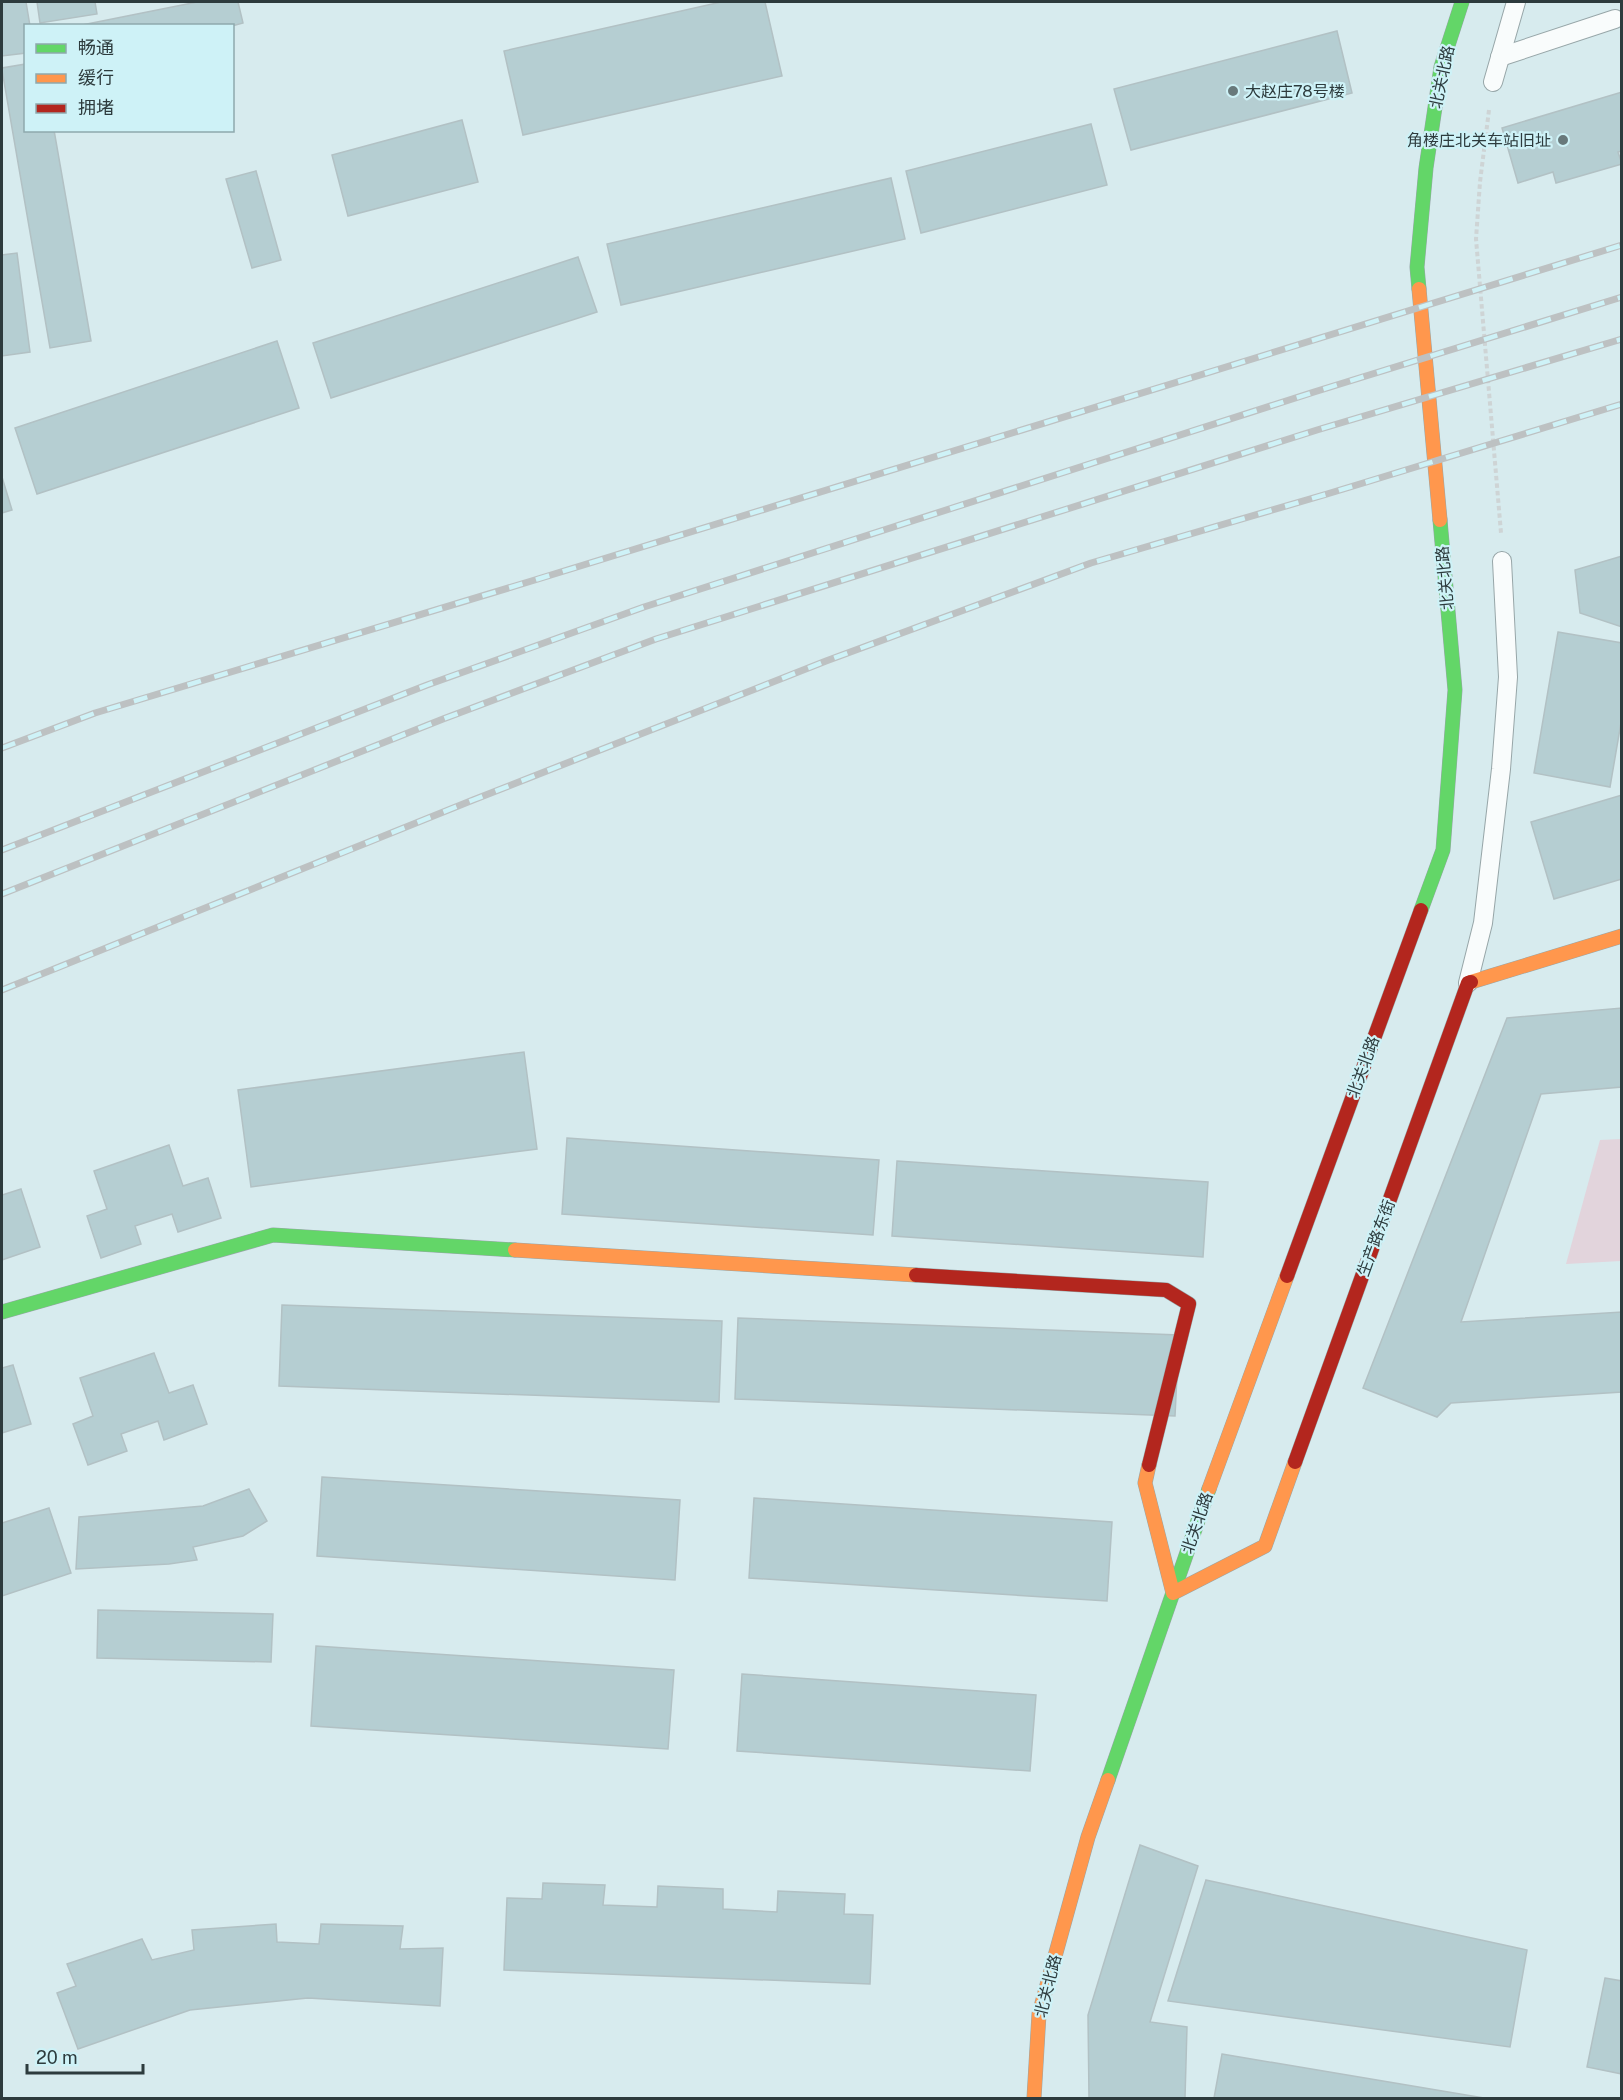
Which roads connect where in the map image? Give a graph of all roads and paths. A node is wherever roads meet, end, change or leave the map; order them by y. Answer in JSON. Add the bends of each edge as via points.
{"nodes":[{"id":1,"x":1462,"y":2,"type":"edge"},
{"id":2,"x":1516,"y":2,"type":"edge"},
{"id":3,"x":1615,"y":20,"type":"dead end"},
{"id":4,"x":1500,"y":57,"type":"junction"},
{"id":5,"x":1493,"y":82,"type":"joint"},
{"id":6,"x":1502,"y":561,"type":"joint"},
{"id":7,"x":1622,"y":936,"type":"edge"},
{"id":8,"x":1468,"y":983,"type":"junction"},
{"id":9,"x":2,"y":1312,"type":"edge"},
{"id":10,"x":1173,"y":1593,"type":"junction"},
{"id":11,"x":1034,"y":2098,"type":"edge"}],
"edges":[{"from":1,"to":10,"type":"street","name":"北关北路","via":[[1441,67],[1417,267],[1455,690],[1443,850]]},
{"from":2,"to":4,"type":"lane"},
{"from":3,"to":4,"type":"lane"},
{"from":4,"to":5,"type":"lane"},
{"from":5,"to":6,"type":"path","via":[[1476,239]]},
{"from":6,"to":8,"type":"lane","via":[[1508,677],[1501,769],[1483,923]]},
{"from":7,"to":8,"type":"street"},
{"from":8,"to":10,"type":"street","name":"生产路东街","via":[[1265,1546]]},
{"from":9,"to":10,"type":"street","via":[[273,1235],[1166,1290],[1189,1304],[1145,1483]]},
{"from":10,"to":11,"type":"street","name":"北关北路","via":[[1088,1838],[1042,2003]]}]}
